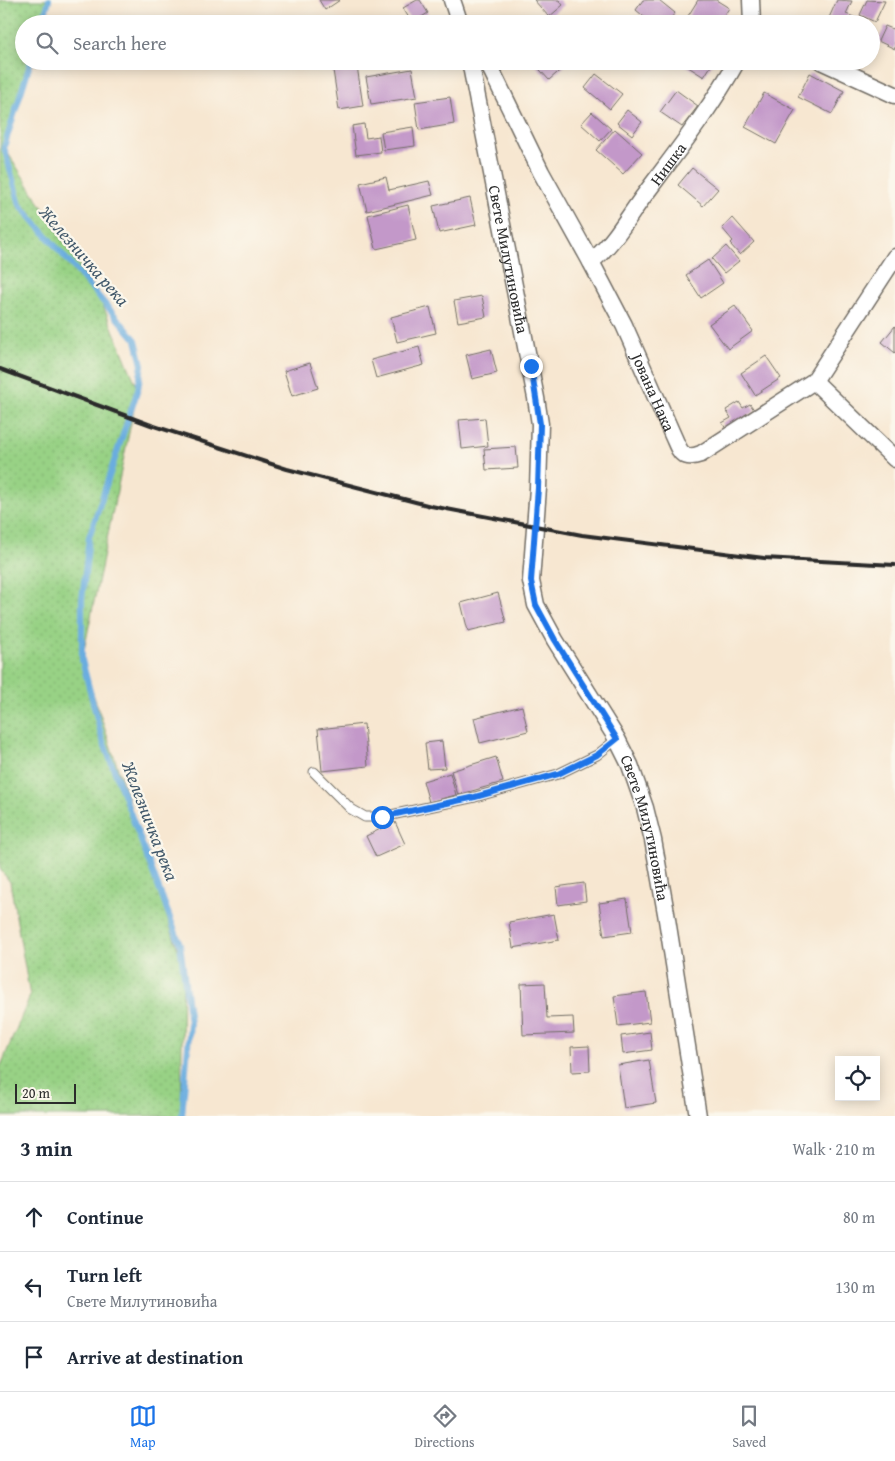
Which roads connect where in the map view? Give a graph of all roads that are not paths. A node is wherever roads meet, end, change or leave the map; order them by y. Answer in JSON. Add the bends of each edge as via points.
{"nodes":[{"id":1,"x":452,"y":0,"type":"edge"},
{"id":2,"x":751,"y":0,"type":"edge"},
{"id":3,"x":457,"y":15,"type":"edge"},
{"id":4,"x":752,"y":15,"type":"edge"},
{"id":5,"x":472,"y":70,"type":"edge"},
{"id":6,"x":491,"y":70,"type":"edge"},
{"id":7,"x":732,"y":70,"type":"edge"},
{"id":8,"x":841,"y":70,"type":"edge"},
{"id":9,"x":895,"y":95,"type":"edge"},
{"id":10,"x":895,"y":257,"type":"edge"},
{"id":11,"x":591,"y":262,"type":"junction"},
{"id":12,"x":814,"y":381,"type":"junction"},
{"id":13,"x":895,"y":459,"type":"edge"},
{"id":14,"x":617,"y":739,"type":"junction"},
{"id":15,"x":314,"y":772,"type":"dead end"},
{"id":16,"x":698,"y":1116,"type":"edge"}],
"edges":[{"from":1,"to":3,"type":"street"},
{"from":2,"to":4,"type":"street"},
{"from":5,"to":14,"type":"street","name":"Свете Милутиновића","via":[[540,424],[531,581],[536,605]]},
{"from":6,"to":11,"type":"street","name":"Јована Нака","via":[[541,172]]},
{"from":7,"to":11,"type":"street","name":"Нишка","via":[[687,140],[610,245]]},
{"from":8,"to":9,"type":"street"},
{"from":10,"to":12,"type":"street","name":"Јована Нака"},
{"from":11,"to":12,"type":"street","name":"Јована Нака","via":[[684,455],[701,454]]},
{"from":12,"to":13,"type":"street"},
{"from":14,"to":15,"type":"lane","via":[[597,755],[558,774],[475,797],[382,817],[365,817],[351,809]]},
{"from":14,"to":16,"type":"street","name":"Свете Милутиновића","via":[[630,765],[653,840]]}]}
